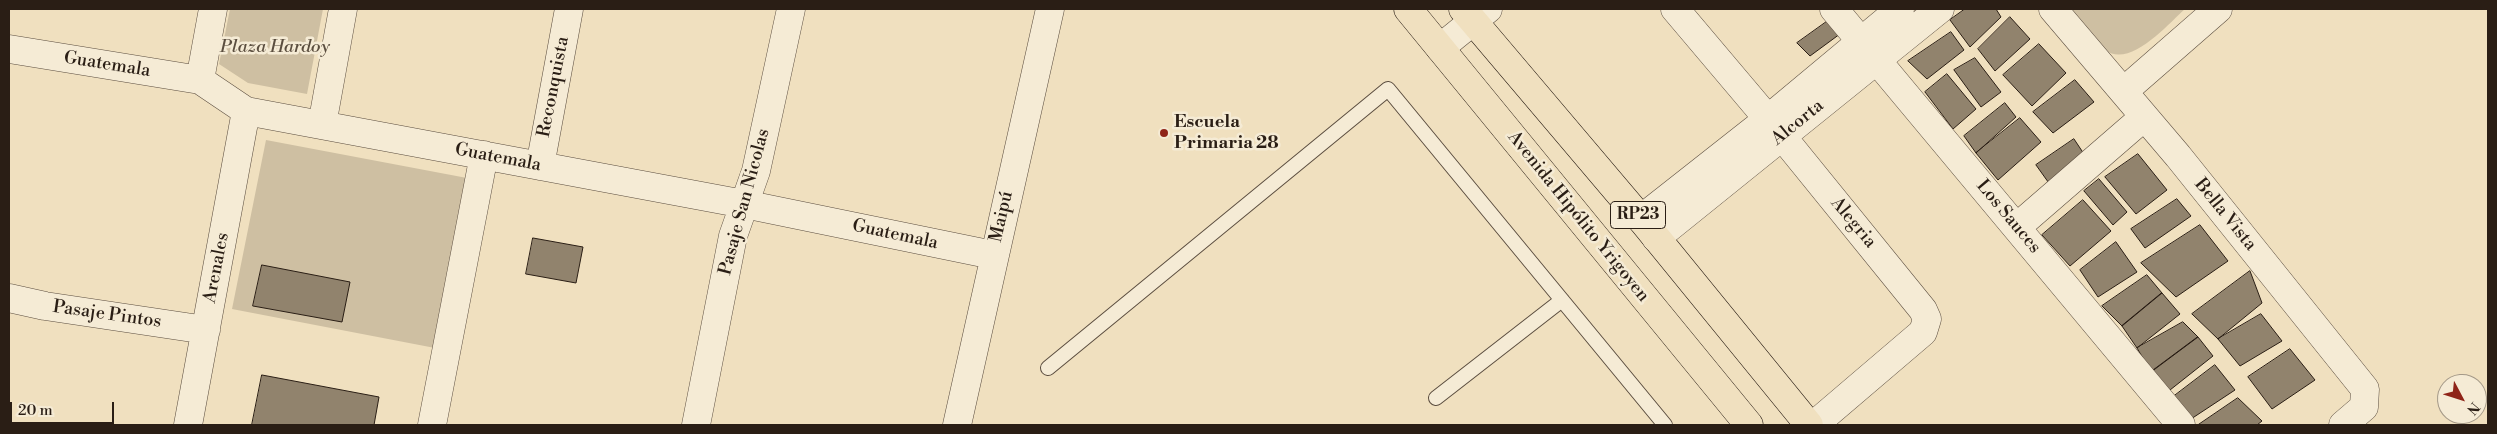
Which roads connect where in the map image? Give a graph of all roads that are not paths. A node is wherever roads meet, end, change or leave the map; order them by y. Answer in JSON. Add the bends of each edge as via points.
{"nodes":[{"id":1,"x":213,"y":9,"type":"edge"},
{"id":2,"x":343,"y":9,"type":"edge"},
{"id":3,"x":569,"y":9,"type":"edge"},
{"id":4,"x":791,"y":9,"type":"edge"},
{"id":5,"x":1050,"y":9,"type":"edge"},
{"id":6,"x":1408,"y":9,"type":"edge"},
{"id":7,"x":1674,"y":9,"type":"edge"},
{"id":8,"x":1834,"y":9,"type":"edge"},
{"id":9,"x":1900,"y":9,"type":"edge"},
{"id":10,"x":1940,"y":9,"type":"edge"},
{"id":11,"x":2053,"y":9,"type":"edge"},
{"id":12,"x":2218,"y":9,"type":"edge"},
{"id":13,"x":1474,"y":13,"type":"edge"},
{"id":14,"x":1440,"y":48,"type":"junction"},
{"id":15,"x":9,"y":49,"type":"edge"},
{"id":16,"x":1869,"y":51,"type":"junction"},
{"id":17,"x":200,"y":80,"type":"junction"},
{"id":18,"x":2124,"y":91,"type":"junction"},
{"id":19,"x":246,"y":111,"type":"junction"},
{"id":20,"x":2144,"y":117,"type":"junction"},
{"id":21,"x":322,"y":125,"type":"junction"},
{"id":22,"x":1775,"y":128,"type":"junction"},
{"id":23,"x":484,"y":155,"type":"junction"},
{"id":24,"x":540,"y":166,"type":"junction"},
{"id":25,"x":744,"y":204,"type":"junction"},
{"id":26,"x":2017,"y":227,"type":"junction"},
{"id":27,"x":1649,"y":228,"type":"junction"},
{"id":28,"x":993,"y":254,"type":"junction"},
{"id":29,"x":9,"y":298,"type":"edge"},
{"id":30,"x":1562,"y":300,"type":"junction"},
{"id":31,"x":206,"y":330,"type":"junction"},
{"id":32,"x":1048,"y":368,"type":"dead end"},
{"id":33,"x":1436,"y":398,"type":"dead end"},
{"id":34,"x":188,"y":425,"type":"edge"},
{"id":35,"x":432,"y":425,"type":"edge"},
{"id":36,"x":696,"y":425,"type":"edge"},
{"id":37,"x":957,"y":425,"type":"edge"},
{"id":38,"x":1665,"y":425,"type":"edge"},
{"id":39,"x":1749,"y":425,"type":"edge"},
{"id":40,"x":1810,"y":425,"type":"edge"},
{"id":41,"x":1814,"y":425,"type":"edge"},
{"id":42,"x":2181,"y":425,"type":"edge"},
{"id":43,"x":2343,"y":425,"type":"edge"}],
"edges":[{"from":1,"to":17,"type":"street"},
{"from":2,"to":21,"type":"street"},
{"from":3,"to":24,"type":"street","name":"Reconquista"},
{"from":4,"to":25,"type":"street","name":"Pasaje San Nicolas","via":[[756,171]]},
{"from":5,"to":28,"type":"street","name":"Maipú"},
{"from":6,"to":14,"type":"main road","name":"Avenida Hipólito Yrigoyen","number":"RP23"},
{"from":7,"to":22,"type":"street","name":"Alegria"},
{"from":8,"to":16,"type":"street","name":"Los Sauces"},
{"from":9,"to":16,"type":"street","name":"Alcorta"},
{"from":10,"to":16,"type":"street","name":"Alcorta"},
{"from":11,"to":18,"type":"street","name":"Bella Vista"},
{"from":12,"to":18,"type":"street"},
{"from":13,"to":14,"type":"street"},
{"from":13,"to":27,"type":"main road","number":"RP23"},
{"from":14,"to":39,"type":"main road","name":"Avenida Hipólito Yrigoyen","number":"RP23"},
{"from":15,"to":17,"type":"street","name":"Guatemala"},
{"from":16,"to":22,"type":"street","name":"Alcorta"},
{"from":16,"to":26,"type":"street","name":"Los Sauces"},
{"from":17,"to":19,"type":"street","name":"Guatemala"},
{"from":18,"to":20,"type":"street","name":"Bella Vista"},
{"from":19,"to":21,"type":"street","name":"Guatemala"},
{"from":19,"to":31,"type":"street","name":"Arenales"},
{"from":20,"to":26,"type":"street"},
{"from":20,"to":43,"type":"street","name":"Bella Vista","via":[[2364,389],[2364,407]]},
{"from":21,"to":23,"type":"street","name":"Guatemala"},
{"from":22,"to":27,"type":"street","name":"Alcorta"},
{"from":22,"to":41,"type":"street","name":"Alegria","via":[[1911,294],[1926,320],[1923,332]]},
{"from":23,"to":24,"type":"street","name":"Guatemala"},
{"from":23,"to":35,"type":"street"},
{"from":24,"to":25,"type":"street","name":"Guatemala"},
{"from":25,"to":28,"type":"street","name":"Guatemala"},
{"from":25,"to":36,"type":"street","name":"Pasaje San Nicolas","via":[[732,236]]},
{"from":26,"to":42,"type":"street","name":"Los Sauces"},
{"from":27,"to":40,"type":"main road","number":"RP23"},
{"from":28,"to":37,"type":"street","name":"Maipú"},
{"from":29,"to":31,"type":"street","name":"Pasaje Pintos"},
{"from":30,"to":32,"type":"lane","via":[[1388,89]]},
{"from":30,"to":33,"type":"lane"},
{"from":30,"to":38,"type":"lane"},
{"from":31,"to":34,"type":"street","name":"Arenales"}]}
